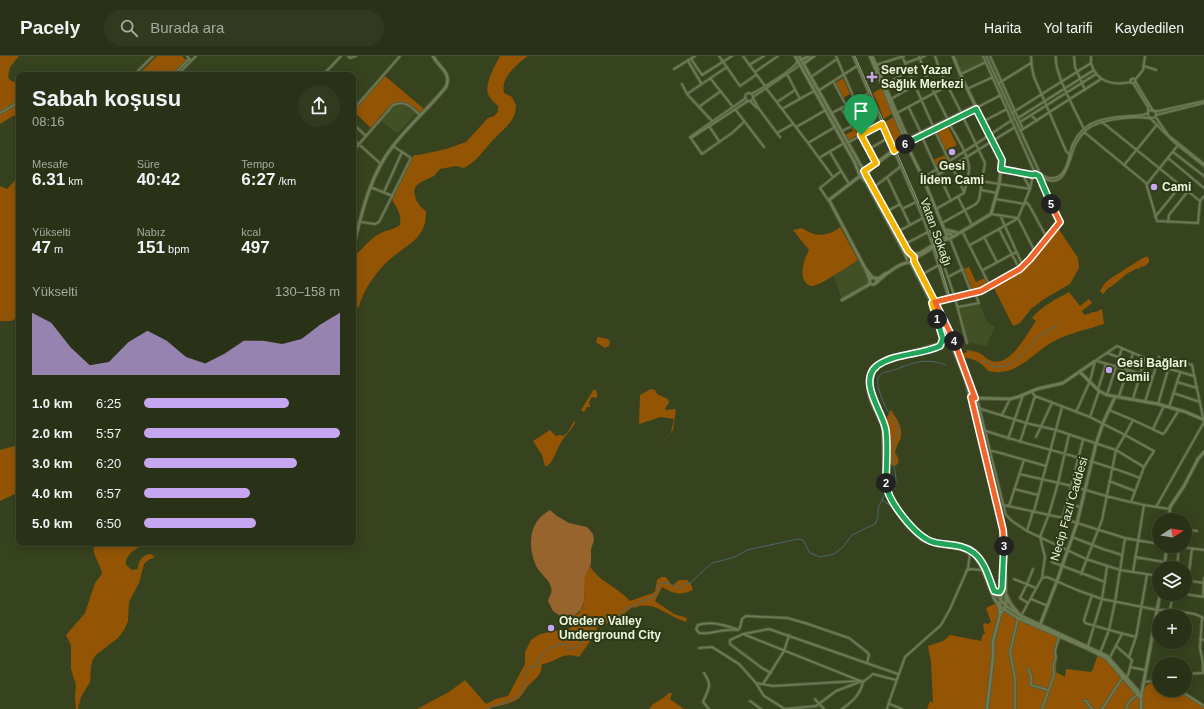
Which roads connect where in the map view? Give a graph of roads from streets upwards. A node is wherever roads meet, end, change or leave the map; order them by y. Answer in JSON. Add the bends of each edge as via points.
{"nodes":[{"id":1,"x":153,"y":56,"type":"edge"},
{"id":2,"x":187,"y":56,"type":"edge"},
{"id":3,"x":196,"y":56,"type":"edge"},
{"id":4,"x":341,"y":56,"type":"edge"},
{"id":5,"x":348,"y":56,"type":"edge"},
{"id":6,"x":356,"y":56,"type":"edge"},
{"id":7,"x":400,"y":56,"type":"edge"},
{"id":8,"x":433,"y":56,"type":"edge"},
{"id":9,"x":696,"y":56,"type":"edge"},
{"id":10,"x":718,"y":56,"type":"edge"},
{"id":11,"x":732,"y":56,"type":"edge"},
{"id":12,"x":742,"y":56,"type":"edge"},
{"id":13,"x":764,"y":56,"type":"edge"},
{"id":14,"x":776,"y":56,"type":"edge"},
{"id":15,"x":795,"y":56,"type":"edge"},
{"id":16,"x":799,"y":56,"type":"edge"},
{"id":17,"x":809,"y":56,"type":"edge"},
{"id":18,"x":814,"y":56,"type":"edge"},
{"id":19,"x":836,"y":56,"type":"edge"},
{"id":20,"x":854,"y":56,"type":"edge"},
{"id":21,"x":871,"y":56,"type":"edge"},
{"id":22,"x":903,"y":56,"type":"edge"},
{"id":23,"x":925,"y":56,"type":"edge"},
{"id":24,"x":935,"y":56,"type":"edge"},
{"id":25,"x":958,"y":56,"type":"edge"},
{"id":26,"x":983,"y":56,"type":"edge"},
{"id":27,"x":986,"y":56,"type":"edge"},
{"id":28,"x":990,"y":56,"type":"edge"},
{"id":29,"x":1031,"y":56,"type":"edge"},
{"id":30,"x":1056,"y":56,"type":"edge"},
{"id":31,"x":1074,"y":56,"type":"edge"},
{"id":32,"x":1091,"y":56,"type":"edge"},
{"id":33,"x":1145,"y":56,"type":"edge"},
{"id":34,"x":919,"y":57,"type":"edge"},
{"id":35,"x":954,"y":57,"type":"edge"},
{"id":36,"x":691,"y":59,"type":"junction"},
{"id":37,"x":837,"y":59,"type":"junction"},
{"id":38,"x":190,"y":60,"type":"junction"},
{"id":39,"x":688,"y":61,"type":"junction"},
{"id":40,"x":723,"y":62,"type":"junction"},
{"id":41,"x":803,"y":62,"type":"junction"},
{"id":42,"x":986,"y":62,"type":"junction"},
{"id":43,"x":799,"y":63,"type":"junction"},
{"id":44,"x":905,"y":63,"type":"junction"},
{"id":45,"x":1031,"y":63,"type":"junction"},
{"id":46,"x":1091,"y":63,"type":"junction"},
{"id":47,"x":749,"y":65,"type":"junction"},
{"id":48,"x":857,"y":65,"type":"junction"},
{"id":49,"x":876,"y":65,"type":"junction"},
{"id":50,"x":1144,"y":66,"type":"junction"},
{"id":51,"x":727,"y":67,"type":"junction"},
{"id":52,"x":674,"y":69,"type":"dead end"},
{"id":53,"x":1094,"y":70,"type":"junction"},
{"id":54,"x":1156,"y":70,"type":"dead end"},
{"id":55,"x":909,"y":71,"type":"junction"},
{"id":56,"x":137,"y":72,"type":"edge"},
{"id":57,"x":176,"y":72,"type":"edge"},
{"id":58,"x":180,"y":72,"type":"edge"},
{"id":59,"x":326,"y":72,"type":"edge"},
{"id":60,"x":754,"y":72,"type":"junction"},
{"id":61,"x":1077,"y":72,"type":"junction"},
{"id":62,"x":787,"y":74,"type":"junction"},
{"id":63,"x":844,"y":74,"type":"junction"},
{"id":64,"x":1096,"y":74,"type":"junction"},
{"id":65,"x":756,"y":75,"type":"junction"},
{"id":66,"x":960,"y":75,"type":"junction"},
{"id":67,"x":810,"y":77,"type":"junction"},
{"id":68,"x":993,"y":77,"type":"junction"},
{"id":69,"x":710,"y":78,"type":"junction"},
{"id":70,"x":962,"y":78,"type":"junction"},
{"id":71,"x":1080,"y":79,"type":"junction"},
{"id":72,"x":1101,"y":79,"type":"junction"},
{"id":73,"x":833,"y":81,"type":"junction"},
{"id":74,"x":1062,"y":81,"type":"junction"},
{"id":75,"x":1135,"y":81,"type":"junction"},
{"id":76,"x":1002,"y":82,"type":"junction"},
{"id":77,"x":999,"y":83,"type":"junction"},
{"id":78,"x":1082,"y":83,"type":"junction"},
{"id":79,"x":1132,"y":83,"type":"junction"},
{"id":80,"x":682,"y":84,"type":"dead end"},
{"id":81,"x":701,"y":84,"type":"junction"},
{"id":82,"x":884,"y":85,"type":"junction"},
{"id":83,"x":915,"y":85,"type":"junction"},
{"id":84,"x":947,"y":86,"type":"junction"},
{"id":85,"x":766,"y":87,"type":"junction"},
{"id":86,"x":1065,"y":88,"type":"junction"},
{"id":87,"x":795,"y":90,"type":"junction"},
{"id":88,"x":967,"y":90,"type":"junction"},
{"id":89,"x":1085,"y":90,"type":"junction"},
{"id":90,"x":721,"y":91,"type":"junction"},
{"id":91,"x":816,"y":91,"type":"junction"},
{"id":92,"x":1067,"y":92,"type":"junction"},
{"id":93,"x":869,"y":93,"type":"junction"},
{"id":94,"x":934,"y":93,"type":"junction"},
{"id":95,"x":687,"y":94,"type":"junction"},
{"id":96,"x":751,"y":94,"type":"junction"},
{"id":97,"x":1041,"y":94,"type":"junction"},
{"id":98,"x":1001,"y":95,"type":"junction"},
{"id":99,"x":746,"y":98,"type":"junction"},
{"id":100,"x":753,"y":98,"type":"junction"},
{"id":101,"x":800,"y":99,"type":"junction"},
{"id":102,"x":891,"y":99,"type":"junction"},
{"id":103,"x":1070,"y":99,"type":"junction"},
{"id":104,"x":855,"y":100,"type":"junction"},
{"id":105,"x":922,"y":100,"type":"junction"},
{"id":106,"x":749,"y":101,"type":"junction"},
{"id":107,"x":1044,"y":101,"type":"junction"},
{"id":108,"x":777,"y":102,"type":"junction"},
{"id":109,"x":1204,"y":102,"type":"edge"},
{"id":110,"x":16,"y":104,"type":"edge"},
{"id":111,"x":846,"y":105,"type":"junction"},
{"id":112,"x":1046,"y":105,"type":"junction"},
{"id":113,"x":356,"y":107,"type":"edge"},
{"id":114,"x":699,"y":107,"type":"junction"},
{"id":115,"x":909,"y":107,"type":"junction"},
{"id":116,"x":734,"y":108,"type":"junction"},
{"id":117,"x":841,"y":108,"type":"junction"},
{"id":118,"x":976,"y":108,"type":"junction"},
{"id":119,"x":1007,"y":109,"type":"junction"},
{"id":120,"x":782,"y":110,"type":"junction"},
{"id":121,"x":826,"y":110,"type":"junction"},
{"id":122,"x":1015,"y":111,"type":"junction"},
{"id":123,"x":1154,"y":111,"type":"junction"},
{"id":124,"x":761,"y":112,"type":"junction"},
{"id":125,"x":1049,"y":112,"type":"junction"},
{"id":126,"x":1148,"y":112,"type":"junction"},
{"id":127,"x":0,"y":113,"type":"edge"},
{"id":128,"x":831,"y":113,"type":"junction"},
{"id":129,"x":897,"y":113,"type":"junction"},
{"id":130,"x":1012,"y":113,"type":"junction"},
{"id":131,"x":962,"y":114,"type":"junction"},
{"id":132,"x":420,"y":115,"type":"junction"},
{"id":133,"x":1031,"y":115,"type":"junction"},
{"id":134,"x":1155,"y":116,"type":"junction"},
{"id":135,"x":1018,"y":118,"type":"junction"},
{"id":136,"x":1150,"y":118,"type":"junction"},
{"id":137,"x":864,"y":120,"type":"junction"},
{"id":138,"x":1012,"y":120,"type":"junction"},
{"id":139,"x":713,"y":121,"type":"junction"},
{"id":140,"x":948,"y":121,"type":"junction"},
{"id":141,"x":983,"y":121,"type":"junction"},
{"id":142,"x":1037,"y":121,"type":"junction"},
{"id":143,"x":744,"y":122,"type":"junction"},
{"id":144,"x":1020,"y":122,"type":"junction"},
{"id":145,"x":1102,"y":122,"type":"junction"},
{"id":146,"x":793,"y":124,"type":"junction"},
{"id":147,"x":882,"y":124,"type":"junction"},
{"id":148,"x":708,"y":126,"type":"junction"},
{"id":149,"x":852,"y":126,"type":"junction"},
{"id":150,"x":1015,"y":126,"type":"junction"},
{"id":151,"x":1156,"y":126,"type":"junction"},
{"id":152,"x":356,"y":127,"type":"edge"},
{"id":153,"x":835,"y":127,"type":"junction"},
{"id":154,"x":796,"y":128,"type":"junction"},
{"id":155,"x":934,"y":128,"type":"junction"},
{"id":156,"x":1023,"y":129,"type":"junction"},
{"id":157,"x":1084,"y":129,"type":"junction"},
{"id":158,"x":868,"y":131,"type":"junction"},
{"id":159,"x":1020,"y":131,"type":"junction"},
{"id":160,"x":841,"y":132,"type":"junction"},
{"id":161,"x":1084,"y":132,"type":"junction"},
{"id":162,"x":777,"y":133,"type":"junction"},
{"id":163,"x":921,"y":134,"type":"junction"},
{"id":164,"x":861,"y":135,"type":"junction"},
{"id":165,"x":990,"y":135,"type":"junction"},
{"id":166,"x":366,"y":136,"type":"junction"},
{"id":167,"x":780,"y":137,"type":"dead end"},
{"id":168,"x":691,"y":138,"type":"junction"},
{"id":169,"x":888,"y":138,"type":"junction"},
{"id":170,"x":993,"y":140,"type":"junction"},
{"id":171,"x":719,"y":141,"type":"junction"},
{"id":172,"x":907,"y":141,"type":"junction"},
{"id":173,"x":356,"y":142,"type":"edge"},
{"id":174,"x":808,"y":143,"type":"junction"},
{"id":175,"x":846,"y":143,"type":"junction"},
{"id":176,"x":359,"y":144,"type":"junction"},
{"id":177,"x":976,"y":144,"type":"junction"},
{"id":178,"x":1179,"y":145,"type":"junction"},
{"id":179,"x":393,"y":146,"type":"junction"},
{"id":180,"x":356,"y":147,"type":"edge"},
{"id":181,"x":764,"y":147,"type":"dead end"},
{"id":182,"x":869,"y":148,"type":"junction"},
{"id":183,"x":979,"y":149,"type":"junction"},
{"id":184,"x":893,"y":150,"type":"junction"},
{"id":185,"x":1137,"y":150,"type":"junction"},
{"id":186,"x":402,"y":152,"type":"junction"},
{"id":187,"x":830,"y":152,"type":"junction"},
{"id":188,"x":964,"y":152,"type":"junction"},
{"id":189,"x":1173,"y":152,"type":"junction"},
{"id":190,"x":1070,"y":154,"type":"junction"},
{"id":191,"x":966,"y":157,"type":"junction"},
{"id":192,"x":819,"y":158,"type":"junction"},
{"id":193,"x":1168,"y":158,"type":"junction"},
{"id":194,"x":949,"y":161,"type":"junction"},
{"id":195,"x":876,"y":163,"type":"junction"},
{"id":196,"x":381,"y":164,"type":"junction"},
{"id":197,"x":1124,"y":165,"type":"junction"},
{"id":198,"x":1204,"y":165,"type":"edge"},
{"id":199,"x":952,"y":166,"type":"junction"},
{"id":200,"x":900,"y":167,"type":"junction"},
{"id":201,"x":1160,"y":168,"type":"junction"},
{"id":202,"x":936,"y":169,"type":"junction"},
{"id":203,"x":1001,"y":169,"type":"junction"},
{"id":204,"x":842,"y":171,"type":"junction"},
{"id":205,"x":864,"y":171,"type":"junction"},
{"id":206,"x":1040,"y":172,"type":"junction"},
{"id":207,"x":1022,"y":173,"type":"junction"},
{"id":208,"x":939,"y":174,"type":"junction"},
{"id":209,"x":1034,"y":174,"type":"junction"},
{"id":210,"x":861,"y":175,"type":"junction"},
{"id":211,"x":866,"y":175,"type":"junction"},
{"id":212,"x":1038,"y":176,"type":"junction"},
{"id":213,"x":1204,"y":176,"type":"edge"},
{"id":214,"x":887,"y":177,"type":"junction"},
{"id":215,"x":833,"y":178,"type":"junction"},
{"id":216,"x":923,"y":178,"type":"junction"},
{"id":217,"x":968,"y":179,"type":"junction"},
{"id":218,"x":1046,"y":179,"type":"junction"},
{"id":219,"x":925,"y":182,"type":"junction"},
{"id":220,"x":982,"y":182,"type":"junction"},
{"id":221,"x":1042,"y":183,"type":"junction"},
{"id":222,"x":999,"y":184,"type":"junction"},
{"id":223,"x":1147,"y":184,"type":"junction"},
{"id":224,"x":849,"y":185,"type":"junction"},
{"id":225,"x":1181,"y":185,"type":"junction"},
{"id":226,"x":370,"y":187,"type":"junction"},
{"id":227,"x":873,"y":188,"type":"junction"},
{"id":228,"x":1204,"y":188,"type":"edge"},
{"id":229,"x":1030,"y":189,"type":"junction"},
{"id":230,"x":981,"y":190,"type":"junction"},
{"id":231,"x":1188,"y":191,"type":"junction"},
{"id":232,"x":384,"y":192,"type":"junction"},
{"id":233,"x":964,"y":193,"type":"junction"},
{"id":234,"x":997,"y":193,"type":"junction"},
{"id":235,"x":393,"y":196,"type":"junction"},
{"id":236,"x":1204,"y":196,"type":"edge"},
{"id":237,"x":958,"y":197,"type":"junction"},
{"id":238,"x":995,"y":199,"type":"junction"},
{"id":239,"x":828,"y":200,"type":"junction"},
{"id":240,"x":1200,"y":200,"type":"junction"},
{"id":241,"x":951,"y":201,"type":"junction"},
{"id":242,"x":916,"y":202,"type":"junction"},
{"id":243,"x":1025,"y":203,"type":"junction"},
{"id":244,"x":900,"y":204,"type":"junction"},
{"id":245,"x":902,"y":209,"type":"junction"},
{"id":246,"x":936,"y":209,"type":"junction"},
{"id":247,"x":965,"y":210,"type":"junction"},
{"id":248,"x":886,"y":212,"type":"junction"},
{"id":249,"x":992,"y":214,"type":"junction"},
{"id":250,"x":1000,"y":215,"type":"junction"},
{"id":251,"x":923,"y":218,"type":"junction"},
{"id":252,"x":1155,"y":218,"type":"junction"},
{"id":253,"x":1018,"y":219,"type":"junction"},
{"id":254,"x":359,"y":222,"type":"junction"},
{"id":255,"x":1059,"y":222,"type":"junction"},
{"id":256,"x":1168,"y":222,"type":"junction"},
{"id":257,"x":942,"y":223,"type":"junction"},
{"id":258,"x":910,"y":225,"type":"junction"},
{"id":259,"x":972,"y":225,"type":"junction"},
{"id":260,"x":1004,"y":226,"type":"junction"},
{"id":261,"x":358,"y":227,"type":"joint"},
{"id":262,"x":999,"y":229,"type":"junction"},
{"id":263,"x":947,"y":230,"type":"junction"},
{"id":264,"x":962,"y":231,"type":"junction"},
{"id":265,"x":897,"y":232,"type":"junction"},
{"id":266,"x":928,"y":232,"type":"junction"},
{"id":267,"x":958,"y":233,"type":"junction"},
{"id":268,"x":356,"y":235,"type":"edge"},
{"id":269,"x":949,"y":237,"type":"junction"},
{"id":270,"x":984,"y":237,"type":"junction"},
{"id":271,"x":1047,"y":238,"type":"junction"},
{"id":272,"x":904,"y":245,"type":"junction"},
{"id":273,"x":937,"y":245,"type":"junction"},
{"id":274,"x":970,"y":245,"type":"junction"},
{"id":275,"x":933,"y":247,"type":"junction"},
{"id":276,"x":1017,"y":252,"type":"junction"},
{"id":277,"x":1035,"y":252,"type":"junction"},
{"id":278,"x":1012,"y":254,"type":"junction"},
{"id":279,"x":912,"y":256,"type":"junction"},
{"id":280,"x":914,"y":260,"type":"junction"},
{"id":281,"x":908,"y":261,"type":"junction"},
{"id":282,"x":997,"y":263,"type":"junction"},
{"id":283,"x":939,"y":265,"type":"junction"},
{"id":284,"x":1023,"y":266,"type":"junction"},
{"id":285,"x":865,"y":268,"type":"junction"},
{"id":286,"x":963,"y":269,"type":"junction"},
{"id":287,"x":1020,"y":269,"type":"junction"},
{"id":288,"x":983,"y":270,"type":"junction"},
{"id":289,"x":921,"y":275,"type":"junction"},
{"id":290,"x":948,"y":277,"type":"junction"},
{"id":291,"x":873,"y":278,"type":"junction"},
{"id":292,"x":870,"y":282,"type":"junction"},
{"id":293,"x":876,"y":283,"type":"junction"},
{"id":294,"x":990,"y":286,"type":"junction"},
{"id":295,"x":974,"y":294,"type":"junction"},
{"id":296,"x":955,"y":298,"type":"junction"},
{"id":297,"x":949,"y":299,"type":"junction"},
{"id":298,"x":842,"y":300,"type":"dead end"},
{"id":299,"x":934,"y":302,"type":"junction"},
{"id":300,"x":957,"y":308,"type":"junction"},
{"id":301,"x":937,"y":318,"type":"junction"},
{"id":302,"x":967,"y":343,"type":"dead end"},
{"id":303,"x":1122,"y":348,"type":"junction"},
{"id":304,"x":1107,"y":353,"type":"junction"},
{"id":305,"x":1133,"y":353,"type":"junction"},
{"id":306,"x":1119,"y":357,"type":"junction"},
{"id":307,"x":1159,"y":357,"type":"dead end"},
{"id":308,"x":1170,"y":357,"type":"dead end"},
{"id":309,"x":1096,"y":361,"type":"junction"},
{"id":310,"x":1106,"y":364,"type":"junction"},
{"id":311,"x":1116,"y":366,"type":"junction"},
{"id":312,"x":1156,"y":366,"type":"junction"},
{"id":313,"x":1168,"y":369,"type":"junction"},
{"id":314,"x":1128,"y":370,"type":"junction"},
{"id":315,"x":1080,"y":372,"type":"junction"},
{"id":316,"x":1180,"y":372,"type":"junction"},
{"id":317,"x":1140,"y":373,"type":"junction"},
{"id":318,"x":1152,"y":377,"type":"junction"},
{"id":319,"x":1195,"y":377,"type":"junction"},
{"id":320,"x":1090,"y":381,"type":"junction"},
{"id":321,"x":1177,"y":382,"type":"junction"},
{"id":322,"x":1197,"y":388,"type":"junction"},
{"id":323,"x":1099,"y":391,"type":"junction"},
{"id":324,"x":1032,"y":392,"type":"junction"},
{"id":325,"x":1173,"y":393,"type":"junction"},
{"id":326,"x":1023,"y":395,"type":"junction"},
{"id":327,"x":1107,"y":395,"type":"junction"},
{"id":328,"x":1035,"y":396,"type":"junction"},
{"id":329,"x":1114,"y":397,"type":"junction"},
{"id":330,"x":974,"y":398,"type":"junction"},
{"id":331,"x":1119,"y":398,"type":"junction"},
{"id":332,"x":1010,"y":399,"type":"junction"},
{"id":333,"x":1132,"y":400,"type":"junction"},
{"id":334,"x":1145,"y":402,"type":"junction"},
{"id":335,"x":1200,"y":402,"type":"junction"},
{"id":336,"x":1052,"y":403,"type":"junction"},
{"id":337,"x":1158,"y":404,"type":"junction"},
{"id":338,"x":1164,"y":406,"type":"junction"},
{"id":339,"x":1063,"y":407,"type":"junction"},
{"id":340,"x":1169,"y":407,"type":"junction"},
{"id":341,"x":980,"y":409,"type":"junction"},
{"id":342,"x":1109,"y":410,"type":"junction"},
{"id":343,"x":1179,"y":410,"type":"junction"},
{"id":344,"x":1076,"y":412,"type":"junction"},
{"id":345,"x":1002,"y":416,"type":"junction"},
{"id":346,"x":1090,"y":417,"type":"junction"},
{"id":347,"x":1202,"y":419,"type":"junction"},
{"id":348,"x":1015,"y":420,"type":"junction"},
{"id":349,"x":1133,"y":420,"type":"junction"},
{"id":350,"x":1103,"y":422,"type":"junction"},
{"id":351,"x":1026,"y":423,"type":"junction"},
{"id":352,"x":1041,"y":426,"type":"junction"},
{"id":353,"x":1153,"y":429,"type":"junction"},
{"id":354,"x":1056,"y":430,"type":"junction"},
{"id":355,"x":986,"y":432,"type":"junction"},
{"id":356,"x":1125,"y":434,"type":"junction"},
{"id":357,"x":1069,"y":435,"type":"junction"},
{"id":358,"x":1036,"y":437,"type":"dead end"},
{"id":359,"x":1008,"y":439,"type":"junction"},
{"id":360,"x":1083,"y":440,"type":"junction"},
{"id":361,"x":1020,"y":442,"type":"junction"},
{"id":362,"x":1096,"y":444,"type":"junction"},
{"id":363,"x":986,"y":450,"type":"junction"},
{"id":364,"x":1116,"y":450,"type":"junction"},
{"id":365,"x":990,"y":451,"type":"junction"},
{"id":366,"x":1051,"y":451,"type":"junction"},
{"id":367,"x":1204,"y":452,"type":"edge"},
{"id":368,"x":1064,"y":454,"type":"junction"},
{"id":369,"x":1078,"y":458,"type":"junction"},
{"id":370,"x":1024,"y":460,"type":"junction"},
{"id":371,"x":1092,"y":462,"type":"junction"},
{"id":372,"x":1046,"y":466,"type":"junction"},
{"id":373,"x":1112,"y":467,"type":"junction"},
{"id":374,"x":1144,"y":467,"type":"junction"},
{"id":375,"x":1019,"y":474,"type":"junction"},
{"id":376,"x":1140,"y":478,"type":"junction"},
{"id":377,"x":1042,"y":480,"type":"junction"},
{"id":378,"x":1109,"y":481,"type":"junction"},
{"id":379,"x":1058,"y":483,"type":"junction"},
{"id":380,"x":1072,"y":486,"type":"junction"},
{"id":381,"x":1086,"y":489,"type":"junction"},
{"id":382,"x":1014,"y":490,"type":"junction"},
{"id":383,"x":1135,"y":491,"type":"junction"},
{"id":384,"x":1038,"y":495,"type":"junction"},
{"id":385,"x":1106,"y":496,"type":"junction"},
{"id":386,"x":1131,"y":502,"type":"junction"},
{"id":387,"x":999,"y":504,"type":"junction"},
{"id":388,"x":1003,"y":504,"type":"junction"},
{"id":389,"x":1067,"y":504,"type":"junction"},
{"id":390,"x":1144,"y":505,"type":"junction"},
{"id":391,"x":1009,"y":506,"type":"junction"},
{"id":392,"x":1082,"y":507,"type":"junction"},
{"id":393,"x":1156,"y":507,"type":"junction"},
{"id":394,"x":1169,"y":509,"type":"junction"},
{"id":395,"x":1033,"y":511,"type":"junction"},
{"id":396,"x":1169,"y":513,"type":"edge"},
{"id":397,"x":1049,"y":514,"type":"junction"},
{"id":398,"x":1063,"y":518,"type":"junction"},
{"id":399,"x":1077,"y":523,"type":"junction"},
{"id":400,"x":1027,"y":530,"type":"junction"},
{"id":401,"x":1098,"y":530,"type":"junction"},
{"id":402,"x":1192,"y":530,"type":"edge"},
{"id":403,"x":1197,"y":531,"type":"dead end"},
{"id":404,"x":1040,"y":537,"type":"junction"},
{"id":405,"x":1072,"y":537,"type":"junction"},
{"id":406,"x":1125,"y":538,"type":"junction"},
{"id":407,"x":1138,"y":541,"type":"junction"},
{"id":408,"x":1152,"y":543,"type":"edge"},
{"id":409,"x":1092,"y":545,"type":"junction"},
{"id":410,"x":1192,"y":549,"type":"edge"},
{"id":411,"x":1068,"y":550,"type":"junction"},
{"id":412,"x":1204,"y":550,"type":"edge"},
{"id":413,"x":970,"y":554,"type":"junction"},
{"id":414,"x":1122,"y":555,"type":"junction"},
{"id":415,"x":1135,"y":557,"type":"junction"},
{"id":416,"x":1086,"y":559,"type":"junction"},
{"id":417,"x":1158,"y":561,"type":"edge"},
{"id":418,"x":1052,"y":562,"type":"dead end"},
{"id":419,"x":1062,"y":567,"type":"junction"},
{"id":420,"x":1108,"y":567,"type":"junction"},
{"id":421,"x":1033,"y":569,"type":"dead end"},
{"id":422,"x":1120,"y":570,"type":"junction"},
{"id":423,"x":966,"y":571,"type":"junction"},
{"id":424,"x":984,"y":571,"type":"junction"},
{"id":425,"x":1133,"y":572,"type":"junction"},
{"id":426,"x":1082,"y":574,"type":"junction"},
{"id":427,"x":1147,"y":575,"type":"junction"},
{"id":428,"x":1152,"y":575,"type":"edge"},
{"id":429,"x":1042,"y":578,"type":"junction"},
{"id":430,"x":1204,"y":578,"type":"edge"},
{"id":431,"x":1014,"y":580,"type":"dead end"},
{"id":432,"x":1058,"y":581,"type":"junction"},
{"id":433,"x":1192,"y":581,"type":"edge"},
{"id":434,"x":1105,"y":582,"type":"junction"},
{"id":435,"x":1204,"y":583,"type":"edge"},
{"id":436,"x":1027,"y":584,"type":"junction"},
{"id":437,"x":1037,"y":588,"type":"junction"},
{"id":438,"x":1004,"y":589,"type":"junction"},
{"id":439,"x":994,"y":591,"type":"junction"},
{"id":440,"x":1092,"y":595,"type":"junction"},
{"id":441,"x":1192,"y":595,"type":"edge"},
{"id":442,"x":1203,"y":596,"type":"edge"},
{"id":443,"x":1031,"y":598,"type":"junction"},
{"id":444,"x":1102,"y":599,"type":"junction"},
{"id":445,"x":1001,"y":601,"type":"junction"},
{"id":446,"x":1115,"y":602,"type":"junction"},
{"id":447,"x":1028,"y":603,"type":"junction"},
{"id":448,"x":999,"y":606,"type":"junction"},
{"id":449,"x":1006,"y":606,"type":"junction"},
{"id":450,"x":1048,"y":606,"type":"junction"},
{"id":451,"x":1142,"y":606,"type":"junction"},
{"id":452,"x":1154,"y":609,"type":"edge"},
{"id":453,"x":1004,"y":610,"type":"junction"},
{"id":454,"x":1000,"y":614,"type":"junction"},
{"id":455,"x":1192,"y":614,"type":"edge"},
{"id":456,"x":1020,"y":617,"type":"junction"},
{"id":457,"x":1203,"y":618,"type":"edge"},
{"id":458,"x":1040,"y":625,"type":"junction"},
{"id":459,"x":1094,"y":626,"type":"junction"},
{"id":460,"x":736,"y":630,"type":"junction"},
{"id":461,"x":1109,"y":630,"type":"junction"},
{"id":462,"x":743,"y":634,"type":"junction"},
{"id":463,"x":1122,"y":634,"type":"junction"},
{"id":464,"x":789,"y":635,"type":"junction"},
{"id":465,"x":1060,"y":636,"type":"junction"},
{"id":466,"x":1136,"y":637,"type":"junction"},
{"id":467,"x":1152,"y":638,"type":"edge"},
{"id":468,"x":1200,"y":640,"type":"junction"},
{"id":469,"x":1204,"y":640,"type":"edge"},
{"id":470,"x":1116,"y":646,"type":"junction"},
{"id":471,"x":1088,"y":647,"type":"junction"},
{"id":472,"x":699,"y":648,"type":"dead end"},
{"id":473,"x":784,"y":651,"type":"junction"},
{"id":474,"x":1100,"y":653,"type":"junction"},
{"id":475,"x":1129,"y":658,"type":"junction"},
{"id":476,"x":1109,"y":659,"type":"junction"},
{"id":477,"x":867,"y":663,"type":"junction"},
{"id":478,"x":1130,"y":667,"type":"junction"},
{"id":479,"x":1028,"y":669,"type":"dead end"},
{"id":480,"x":1145,"y":670,"type":"junction"},
{"id":481,"x":704,"y":673,"type":"dead end"},
{"id":482,"x":771,"y":673,"type":"junction"},
{"id":483,"x":1204,"y":673,"type":"edge"},
{"id":484,"x":898,"y":674,"type":"junction"},
{"id":485,"x":1192,"y":674,"type":"edge"},
{"id":486,"x":1124,"y":677,"type":"junction"},
{"id":487,"x":896,"y":680,"type":"junction"},
{"id":488,"x":861,"y":681,"type":"junction"},
{"id":489,"x":1152,"y":681,"type":"edge"},
{"id":490,"x":1143,"y":682,"type":"junction"},
{"id":491,"x":756,"y":683,"type":"junction"},
{"id":492,"x":763,"y":684,"type":"junction"},
{"id":493,"x":1048,"y":690,"type":"junction"},
{"id":494,"x":1138,"y":695,"type":"junction"},
{"id":495,"x":1190,"y":697,"type":"edge"},
{"id":496,"x":1141,"y":698,"type":"junction"},
{"id":497,"x":815,"y":699,"type":"dead end"},
{"id":498,"x":750,"y":701,"type":"dead end"},
{"id":499,"x":1084,"y":701,"type":"dead end"},
{"id":500,"x":889,"y":702,"type":"junction"},
{"id":501,"x":819,"y":704,"type":"junction"},
{"id":502,"x":1204,"y":706,"type":"edge"},
{"id":503,"x":709,"y":709,"type":"edge"},
{"id":504,"x":761,"y":709,"type":"edge"},
{"id":505,"x":783,"y":709,"type":"edge"},
{"id":506,"x":824,"y":709,"type":"edge"},
{"id":507,"x":842,"y":709,"type":"edge"},
{"id":508,"x":887,"y":709,"type":"edge"},
{"id":509,"x":902,"y":709,"type":"edge"},
{"id":510,"x":987,"y":709,"type":"edge"},
{"id":511,"x":1015,"y":709,"type":"edge"},
{"id":512,"x":1042,"y":709,"type":"edge"},
{"id":513,"x":1093,"y":709,"type":"edge"},
{"id":514,"x":1102,"y":709,"type":"edge"},
{"id":515,"x":1126,"y":709,"type":"edge"},
{"id":516,"x":1141,"y":709,"type":"edge"}],
"edges":[{"from":1,"to":56,"type":"street"},
{"from":2,"to":38,"type":"street"},
{"from":3,"to":38,"type":"street"},
{"from":4,"to":59,"type":"street"},
{"from":5,"to":6,"type":"street"},
{"from":7,"to":113,"type":"street"},
{"from":8,"to":132,"type":"street","via":[[446,72],[448,82],[444,90]]},
{"from":9,"to":36,"type":"street"},
{"from":10,"to":40,"type":"street"},
{"from":11,"to":40,"type":"street"},
{"from":12,"to":47,"type":"street"},
{"from":13,"to":47,"type":"street"},
{"from":14,"to":60,"type":"street"},
{"from":15,"to":43,"type":"street"},
{"from":16,"to":41,"type":"street"},
{"from":17,"to":41,"type":"street"},
{"from":18,"to":41,"type":"street"},
{"from":19,"to":37,"type":"street"},
{"from":20,"to":48,"type":"street","name":"Vatan Sokağı"},
{"from":21,"to":49,"type":"street"},
{"from":21,"to":172,"type":"street"},
{"from":22,"to":44,"type":"street"},
{"from":22,"to":49,"type":"street"},
{"from":23,"to":34,"type":"street"},
{"from":24,"to":84,"type":"street"},
{"from":25,"to":35,"type":"street"},
{"from":26,"to":42,"type":"street"},
{"from":27,"to":77,"type":"street"},
{"from":28,"to":76,"type":"street"},
{"from":29,"to":45,"type":"street"},
{"from":30,"to":74,"type":"street","via":[[1055,63]]},
{"from":31,"to":61,"type":"street"},
{"from":32,"to":46,"type":"street"},
{"from":33,"to":50,"type":"street"},
{"from":34,"to":44,"type":"street"},
{"from":34,"to":94,"type":"street"},
{"from":35,"to":66,"type":"street"},
{"from":36,"to":39,"type":"street"},
{"from":36,"to":40,"type":"street","via":[[702,75]]},
{"from":37,"to":63,"type":"street"},
{"from":37,"to":67,"type":"street"},
{"from":38,"to":57,"type":"street"},
{"from":38,"to":58,"type":"street"},
{"from":39,"to":52,"type":"street"},
{"from":39,"to":81,"type":"street"},
{"from":40,"to":51,"type":"street"},
{"from":41,"to":43,"type":"street","via":[[802,65]]},
{"from":41,"to":67,"type":"street"},
{"from":42,"to":66,"type":"street"},
{"from":42,"to":68,"type":"street"},
{"from":43,"to":62,"type":"street"},
{"from":43,"to":85,"type":"street"},
{"from":43,"to":91,"type":"street"},
{"from":44,"to":55,"type":"street"},
{"from":45,"to":76,"type":"street"},
{"from":45,"to":97,"type":"street"},
{"from":46,"to":53,"type":"street"},
{"from":46,"to":61,"type":"street"},
{"from":47,"to":60,"type":"street"},
{"from":48,"to":63,"type":"street"},
{"from":48,"to":93,"type":"street","name":"Vatan Sokağı"},
{"from":49,"to":82,"type":"street"},
{"from":50,"to":54,"type":"street"},
{"from":50,"to":75,"type":"street"},
{"from":51,"to":65,"type":"street","via":[[740,86]]},
{"from":51,"to":69,"type":"street"},
{"from":53,"to":64,"type":"street"},
{"from":53,"to":71,"type":"street"},
{"from":55,"to":82,"type":"street"},
{"from":55,"to":83,"type":"street"},
{"from":60,"to":65,"type":"street"},
{"from":61,"to":71,"type":"street"},
{"from":61,"to":74,"type":"street"},
{"from":62,"to":85,"type":"street"},
{"from":62,"to":87,"type":"street"},
{"from":63,"to":73,"type":"street"},
{"from":63,"to":104,"type":"street"},
{"from":64,"to":72,"type":"street"},
{"from":64,"to":78,"type":"street"},
{"from":65,"to":85,"type":"street"},
{"from":66,"to":70,"type":"street"},
{"from":67,"to":91,"type":"street"},
{"from":68,"to":88,"type":"street"},
{"from":68,"to":98,"type":"street"},
{"from":69,"to":81,"type":"street"},
{"from":69,"to":90,"type":"street"},
{"from":70,"to":84,"type":"street"},
{"from":70,"to":88,"type":"street"},
{"from":71,"to":78,"type":"street"},
{"from":71,"to":86,"type":"street"},
{"from":72,"to":79,"type":"street","via":[[1116,84]]},
{"from":72,"to":89,"type":"street"},
{"from":73,"to":91,"type":"street"},
{"from":73,"to":111,"type":"street"},
{"from":74,"to":86,"type":"street"},
{"from":74,"to":97,"type":"street"},
{"from":75,"to":79,"type":"street"},
{"from":75,"to":79,"type":"street","via":[[1131,79]]},
{"from":75,"to":123,"type":"street"},
{"from":76,"to":77,"type":"street"},
{"from":76,"to":122,"type":"street"},
{"from":77,"to":130,"type":"street"},
{"from":78,"to":89,"type":"street"},
{"from":78,"to":92,"type":"street"},
{"from":79,"to":126,"type":"street","via":[[1148,107]]},
{"from":80,"to":95,"type":"street"},
{"from":81,"to":95,"type":"street"},
{"from":82,"to":102,"type":"street"},
{"from":83,"to":102,"type":"street"},
{"from":83,"to":105,"type":"street"},
{"from":84,"to":94,"type":"street"},
{"from":84,"to":131,"type":"street"},
{"from":85,"to":96,"type":"street"},
{"from":85,"to":100,"type":"street"},
{"from":85,"to":108,"type":"street"},
{"from":86,"to":92,"type":"street"},
{"from":86,"to":107,"type":"street"},
{"from":87,"to":101,"type":"street"},
{"from":87,"to":108,"type":"street"},
{"from":88,"to":118,"type":"street"},
{"from":89,"to":103,"type":"street"},
{"from":90,"to":114,"type":"street"},
{"from":90,"to":116,"type":"street"},
{"from":91,"to":101,"type":"street"},
{"from":91,"to":121,"type":"street"},
{"from":91,"to":128,"type":"street"},
{"from":92,"to":103,"type":"street"},
{"from":92,"to":112,"type":"street"},
{"from":93,"to":104,"type":"street"},
{"from":93,"to":147,"type":"street","name":"Vatan Sokağı"},
{"from":94,"to":105,"type":"street"},
{"from":94,"to":140,"type":"street"},
{"from":95,"to":114,"type":"street"},
{"from":96,"to":99,"type":"street","via":[[747,94]]},
{"from":96,"to":100,"type":"street"},
{"from":97,"to":107,"type":"street"},
{"from":97,"to":122,"type":"street"},
{"from":98,"to":118,"type":"street"},
{"from":98,"to":119,"type":"street"},
{"from":99,"to":106,"type":"street"},
{"from":99,"to":116,"type":"street"},
{"from":100,"to":106,"type":"street"},
{"from":100,"to":124,"type":"street"},
{"from":101,"to":120,"type":"street"},
{"from":102,"to":129,"type":"street"},
{"from":103,"to":125,"type":"street"},
{"from":103,"to":157,"type":"street"},
{"from":104,"to":111,"type":"street"},
{"from":104,"to":137,"type":"street"},
{"from":105,"to":115,"type":"street"},
{"from":105,"to":155,"type":"street"},
{"from":106,"to":116,"type":"street"},
{"from":106,"to":124,"type":"street"},
{"from":107,"to":112,"type":"street"},
{"from":107,"to":135,"type":"street"},
{"from":108,"to":120,"type":"street"},
{"from":109,"to":123,"type":"street"},
{"from":109,"to":134,"type":"street"},
{"from":110,"to":127,"type":"street"},
{"from":111,"to":117,"type":"street"},
{"from":112,"to":125,"type":"street"},
{"from":112,"to":133,"type":"street"},
{"from":114,"to":139,"type":"street"},
{"from":115,"to":129,"type":"street"},
{"from":115,"to":163,"type":"street"},
{"from":116,"to":139,"type":"street"},
{"from":116,"to":143,"type":"street"},
{"from":116,"to":148,"type":"street"},
{"from":117,"to":128,"type":"street"},
{"from":117,"to":149,"type":"street"},
{"from":118,"to":131,"type":"street"},
{"from":118,"to":141,"type":"street"},
{"from":119,"to":138,"type":"street"},
{"from":119,"to":141,"type":"street"},
{"from":120,"to":146,"type":"street"},
{"from":121,"to":153,"type":"street"},
{"from":121,"to":154,"type":"street"},
{"from":122,"to":130,"type":"street"},
{"from":122,"to":135,"type":"street"},
{"from":123,"to":126,"type":"street"},
{"from":123,"to":134,"type":"street"},
{"from":124,"to":162,"type":"street"},
{"from":125,"to":142,"type":"street"},
{"from":125,"to":190,"type":"street","via":[[1066,151]]},
{"from":126,"to":136,"type":"street"},
{"from":126,"to":157,"type":"street","via":[[1143,115],[1102,120]]},
{"from":128,"to":160,"type":"street"},
{"from":129,"to":172,"type":"street"},
{"from":130,"to":159,"type":"street"},
{"from":131,"to":140,"type":"street"},
{"from":131,"to":177,"type":"street"},
{"from":132,"to":166,"type":"street","via":[[410,106],[398,103],[393,105]]},
{"from":132,"to":179,"type":"street"},
{"from":133,"to":142,"type":"street"},
{"from":133,"to":144,"type":"street"},
{"from":134,"to":136,"type":"street"},
{"from":134,"to":178,"type":"street","via":[[1167,134]]},
{"from":135,"to":144,"type":"street"},
{"from":136,"to":145,"type":"street","via":[[1137,117]]},
{"from":136,"to":151,"type":"street"},
{"from":137,"to":149,"type":"street"},
{"from":137,"to":158,"type":"street"},
{"from":138,"to":150,"type":"street"},
{"from":138,"to":165,"type":"street"},
{"from":139,"to":168,"type":"street"},
{"from":140,"to":155,"type":"street"},
{"from":140,"to":188,"type":"street"},
{"from":141,"to":165,"type":"street"},
{"from":142,"to":156,"type":"street"},
{"from":143,"to":171,"type":"street"},
{"from":143,"to":181,"type":"street"},
{"from":144,"to":156,"type":"street"},
{"from":145,"to":161,"type":"street"},
{"from":145,"to":185,"type":"street"},
{"from":146,"to":154,"type":"street"},
{"from":146,"to":162,"type":"street"},
{"from":147,"to":158,"type":"street"},
{"from":147,"to":169,"type":"street","name":"Vatan Sokağı"},
{"from":148,"to":168,"type":"street"},
{"from":148,"to":171,"type":"street"},
{"from":149,"to":160,"type":"street"},
{"from":150,"to":170,"type":"street"},
{"from":150,"to":209,"type":"street"},
{"from":151,"to":178,"type":"street"},
{"from":151,"to":185,"type":"street"},
{"from":152,"to":166,"type":"street"},
{"from":153,"to":174,"type":"street"},
{"from":153,"to":175,"type":"street"},
{"from":154,"to":174,"type":"street"},
{"from":155,"to":163,"type":"street"},
{"from":155,"to":194,"type":"street"},
{"from":156,"to":159,"type":"street"},
{"from":157,"to":190,"type":"street","via":[[1075,140]]},
{"from":158,"to":164,"type":"street"},
{"from":159,"to":206,"type":"street"},
{"from":160,"to":175,"type":"street"},
{"from":161,"to":197,"type":"street"},
{"from":161,"to":218,"type":"street","via":[[1075,145],[1065,173],[1055,180]]},
{"from":162,"to":167,"type":"street"},
{"from":163,"to":172,"type":"street"},
{"from":163,"to":202,"type":"street"},
{"from":164,"to":175,"type":"street"},
{"from":164,"to":182,"type":"street"},
{"from":165,"to":170,"type":"street"},
{"from":165,"to":177,"type":"street"},
{"from":166,"to":176,"type":"street"},
{"from":168,"to":171,"type":"street","via":[[702,154]]},
{"from":169,"to":182,"type":"street"},
{"from":169,"to":184,"type":"street","name":"Vatan Sokağı"},
{"from":170,"to":183,"type":"street"},
{"from":170,"to":203,"type":"street","via":[[1002,160]]},
{"from":172,"to":184,"type":"street"},
{"from":172,"to":216,"type":"street"},
{"from":173,"to":176,"type":"street"},
{"from":174,"to":192,"type":"street"},
{"from":175,"to":187,"type":"street"},
{"from":175,"to":205,"type":"street"},
{"from":175,"to":210,"type":"street"},
{"from":176,"to":180,"type":"street"},
{"from":176,"to":196,"type":"street"},
{"from":177,"to":183,"type":"street"},
{"from":177,"to":188,"type":"street"},
{"from":178,"to":189,"type":"street"},
{"from":178,"to":198,"type":"street"},
{"from":179,"to":186,"type":"street"},
{"from":179,"to":196,"type":"street"},
{"from":182,"to":195,"type":"street"},
{"from":183,"to":191,"type":"street"},
{"from":183,"to":220,"type":"street","via":[[985,163]]},
{"from":184,"to":195,"type":"street"},
{"from":184,"to":200,"type":"street","name":"Vatan Sokağı"},
{"from":184,"to":211,"type":"street"},
{"from":185,"to":197,"type":"street"},
{"from":185,"to":201,"type":"street"},
{"from":186,"to":232,"type":"street"},
{"from":186,"to":235,"type":"street","via":[[411,158]]},
{"from":187,"to":192,"type":"street"},
{"from":187,"to":204,"type":"street"},
{"from":188,"to":191,"type":"street"},
{"from":188,"to":194,"type":"street"},
{"from":189,"to":193,"type":"street"},
{"from":189,"to":213,"type":"street"},
{"from":190,"to":206,"type":"street","via":[[1065,170],[1060,176],[1050,178]]},
{"from":191,"to":199,"type":"street"},
{"from":191,"to":217,"type":"street","via":[[969,167]]},
{"from":192,"to":215,"type":"street"},
{"from":193,"to":201,"type":"street"},
{"from":193,"to":228,"type":"street"},
{"from":194,"to":199,"type":"street"},
{"from":194,"to":202,"type":"street"},
{"from":195,"to":205,"type":"street"},
{"from":196,"to":226,"type":"street"},
{"from":197,"to":223,"type":"street"},
{"from":199,"to":208,"type":"street"},
{"from":199,"to":233,"type":"street"},
{"from":200,"to":214,"type":"street"},
{"from":200,"to":242,"type":"street","name":"Vatan Sokağı"},
{"from":201,"to":223,"type":"street"},
{"from":201,"to":225,"type":"street"},
{"from":202,"to":208,"type":"street"},
{"from":202,"to":216,"type":"street"},
{"from":203,"to":207,"type":"street"},
{"from":203,"to":222,"type":"street"},
{"from":204,"to":215,"type":"street"},
{"from":204,"to":224,"type":"street"},
{"from":205,"to":210,"type":"street"},
{"from":205,"to":211,"type":"street"},
{"from":206,"to":209,"type":"street"},
{"from":206,"to":212,"type":"street"},
{"from":207,"to":209,"type":"street"},
{"from":207,"to":229,"type":"street"},
{"from":208,"to":219,"type":"street"},
{"from":208,"to":241,"type":"street"},
{"from":209,"to":212,"type":"street"},
{"from":209,"to":229,"type":"street"},
{"from":210,"to":211,"type":"street"},
{"from":210,"to":224,"type":"street"},
{"from":210,"to":281,"type":"street"},
{"from":211,"to":227,"type":"street"},
{"from":212,"to":218,"type":"street"},
{"from":212,"to":221,"type":"street"},
{"from":212,"to":255,"type":"street"},
{"from":214,"to":227,"type":"street"},
{"from":214,"to":244,"type":"street"},
{"from":215,"to":239,"type":"street","via":[[820,188]]},
{"from":216,"to":219,"type":"street"},
{"from":217,"to":220,"type":"street"},
{"from":217,"to":233,"type":"street"},
{"from":218,"to":221,"type":"street"},
{"from":219,"to":246,"type":"street"},
{"from":220,"to":222,"type":"street"},
{"from":220,"to":230,"type":"street"},
{"from":221,"to":255,"type":"street"},
{"from":222,"to":229,"type":"street"},
{"from":222,"to":234,"type":"street"},
{"from":223,"to":252,"type":"street"},
{"from":224,"to":239,"type":"street"},
{"from":225,"to":231,"type":"street"},
{"from":225,"to":252,"type":"street"},
{"from":226,"to":232,"type":"street"},
{"from":226,"to":254,"type":"street"},
{"from":227,"to":248,"type":"street"},
{"from":229,"to":243,"type":"street"},
{"from":230,"to":234,"type":"street"},
{"from":230,"to":247,"type":"street","via":[[976,204]]},
{"from":231,"to":240,"type":"street"},
{"from":231,"to":256,"type":"street","via":[[1169,215]]},
{"from":232,"to":235,"type":"street"},
{"from":233,"to":237,"type":"street"},
{"from":234,"to":238,"type":"street"},
{"from":235,"to":254,"type":"street","via":[[382,218],[375,224]]},
{"from":236,"to":240,"type":"street"},
{"from":237,"to":241,"type":"street"},
{"from":237,"to":247,"type":"street"},
{"from":238,"to":243,"type":"street"},
{"from":238,"to":249,"type":"street"},
{"from":239,"to":285,"type":"street"},
{"from":240,"to":256,"type":"street","via":[[1198,223]]},
{"from":241,"to":246,"type":"street"},
{"from":242,"to":245,"type":"street"},
{"from":242,"to":251,"type":"street","name":"Vatan Sokağı"},
{"from":243,"to":253,"type":"street"},
{"from":243,"to":271,"type":"street","via":[[1029,205]]},
{"from":244,"to":245,"type":"street"},
{"from":244,"to":248,"type":"street"},
{"from":245,"to":258,"type":"street"},
{"from":246,"to":257,"type":"street"},
{"from":247,"to":257,"type":"street"},
{"from":247,"to":259,"type":"street"},
{"from":248,"to":265,"type":"street"},
{"from":249,"to":250,"type":"street"},
{"from":249,"to":259,"type":"street"},
{"from":250,"to":253,"type":"street"},
{"from":250,"to":260,"type":"street"},
{"from":251,"to":258,"type":"street"},
{"from":251,"to":266,"type":"street","name":"Vatan Sokağı"},
{"from":252,"to":256,"type":"street","via":[[1157,221]]},
{"from":253,"to":260,"type":"street"},
{"from":253,"to":277,"type":"street"},
{"from":254,"to":261,"type":"street"},
{"from":255,"to":271,"type":"street"},
{"from":257,"to":263,"type":"street"},
{"from":257,"to":269,"type":"street"},
{"from":258,"to":265,"type":"street"},
{"from":259,"to":264,"type":"street"},
{"from":260,"to":262,"type":"street"},
{"from":260,"to":276,"type":"street"},
{"from":261,"to":268,"type":"street"},
{"from":262,"to":270,"type":"street"},
{"from":262,"to":278,"type":"street"},
{"from":263,"to":267,"type":"street"},
{"from":263,"to":269,"type":"street"},
{"from":264,"to":267,"type":"street"},
{"from":264,"to":274,"type":"street"},
{"from":265,"to":272,"type":"street"},
{"from":266,"to":272,"type":"street"},
{"from":266,"to":275,"type":"street","name":"Vatan Sokağı"},
{"from":267,"to":269,"type":"street"},
{"from":269,"to":273,"type":"street"},
{"from":269,"to":275,"type":"street"},
{"from":269,"to":286,"type":"street"},
{"from":270,"to":274,"type":"street"},
{"from":270,"to":282,"type":"street"},
{"from":271,"to":277,"type":"street"},
{"from":272,"to":279,"type":"street"},
{"from":273,"to":275,"type":"street"},
{"from":273,"to":290,"type":"street"},
{"from":274,"to":288,"type":"street"},
{"from":275,"to":279,"type":"street"},
{"from":275,"to":280,"type":"street"},
{"from":275,"to":283,"type":"street","name":"Vatan Sokağı"},
{"from":276,"to":278,"type":"street"},
{"from":276,"to":284,"type":"street"},
{"from":277,"to":284,"type":"street"},
{"from":278,"to":282,"type":"street"},
{"from":278,"to":287,"type":"street"},
{"from":279,"to":280,"type":"street"},
{"from":279,"to":281,"type":"street","via":[[909,256]]},
{"from":280,"to":281,"type":"street"},
{"from":280,"to":289,"type":"street"},
{"from":281,"to":291,"type":"street","via":[[879,278]]},
{"from":281,"to":293,"type":"street"},
{"from":281,"to":299,"type":"street"},
{"from":282,"to":288,"type":"street"},
{"from":283,"to":289,"type":"street"},
{"from":283,"to":297,"type":"street","name":"Vatan Sokağı"},
{"from":284,"to":287,"type":"street"},
{"from":285,"to":291,"type":"street"},
{"from":285,"to":292,"type":"street"},
{"from":286,"to":290,"type":"street"},
{"from":286,"to":295,"type":"street"},
{"from":287,"to":294,"type":"street"},
{"from":288,"to":294,"type":"street"},
{"from":289,"to":299,"type":"street"},
{"from":290,"to":296,"type":"street"},
{"from":291,"to":292,"type":"street"},
{"from":291,"to":293,"type":"street"},
{"from":292,"to":293,"type":"street","via":[[873,285]]},
{"from":292,"to":298,"type":"street"},
{"from":294,"to":295,"type":"street"},
{"from":295,"to":296,"type":"street"},
{"from":295,"to":300,"type":"street","via":[[979,302]]},
{"from":296,"to":297,"type":"street"},
{"from":296,"to":300,"type":"street"},
{"from":297,"to":299,"type":"street"},
{"from":299,"to":301,"type":"street"},
{"from":299,"to":330,"type":"street"},
{"from":300,"to":302,"type":"street"},
{"from":301,"to":413,"type":"street","via":[[941,338],[939,344],[889,358],[877,364],[869,373],[868,389],[883,427],[885,488],[892,504],[907,526],[922,540],[957,548]]},
{"from":301,"to":439,"type":"street","via":[[943,339],[940,346],[884,363],[872,373],[872,395],[886,431],[886,487],[904,517],[924,538],[932,542],[957,545],[976,554],[984,564]]},
{"from":303,"to":304,"type":"street","via":[[1117,346]]},
{"from":303,"to":305,"type":"street"},
{"from":303,"to":306,"type":"street"},
{"from":304,"to":306,"type":"street"},
{"from":304,"to":309,"type":"street"},
{"from":305,"to":314,"type":"street"},
{"from":305,"to":317,"type":"street","via":[[1145,358]]},
{"from":306,"to":311,"type":"street"},
{"from":307,"to":312,"type":"street"},
{"from":308,"to":319,"type":"street","via":[[1191,364]]},
{"from":309,"to":310,"type":"street"},
{"from":309,"to":315,"type":"street"},
{"from":309,"to":320,"type":"street"},
{"from":310,"to":311,"type":"street"},
{"from":310,"to":323,"type":"street"},
{"from":311,"to":314,"type":"street"},
{"from":311,"to":327,"type":"street"},
{"from":312,"to":313,"type":"street"},
{"from":312,"to":318,"type":"street"},
{"from":313,"to":316,"type":"street"},
{"from":313,"to":337,"type":"street"},
{"from":314,"to":317,"type":"street"},
{"from":314,"to":331,"type":"street"},
{"from":315,"to":320,"type":"street"},
{"from":315,"to":324,"type":"street","via":[[1063,383]]},
{"from":316,"to":319,"type":"street"},
{"from":316,"to":321,"type":"street"},
{"from":317,"to":318,"type":"street"},
{"from":317,"to":333,"type":"street"},
{"from":318,"to":334,"type":"street"},
{"from":319,"to":322,"type":"street"},
{"from":320,"to":323,"type":"street"},
{"from":320,"to":344,"type":"street"},
{"from":321,"to":322,"type":"street"},
{"from":321,"to":325,"type":"street"},
{"from":322,"to":335,"type":"street"},
{"from":323,"to":327,"type":"street"},
{"from":323,"to":346,"type":"street"},
{"from":324,"to":326,"type":"street"},
{"from":324,"to":328,"type":"street"},
{"from":325,"to":335,"type":"street"},
{"from":325,"to":340,"type":"street"},
{"from":326,"to":332,"type":"street"},
{"from":326,"to":348,"type":"street"},
{"from":327,"to":329,"type":"street"},
{"from":328,"to":336,"type":"street"},
{"from":328,"to":351,"type":"street"},
{"from":329,"to":331,"type":"street"},
{"from":329,"to":342,"type":"street","name":"Necip Fazıl Caddesi"},
{"from":330,"to":332,"type":"street"},
{"from":330,"to":341,"type":"street"},
{"from":330,"to":363,"type":"street"},
{"from":330,"to":438,"type":"street","via":[[1003,530]]},
{"from":331,"to":333,"type":"street"},
{"from":332,"to":345,"type":"street"},
{"from":333,"to":334,"type":"street"},
{"from":334,"to":337,"type":"street"},
{"from":335,"to":347,"type":"street"},
{"from":336,"to":339,"type":"street"},
{"from":336,"to":352,"type":"street"},
{"from":337,"to":338,"type":"street"},
{"from":338,"to":340,"type":"street"},
{"from":338,"to":353,"type":"street"},
{"from":339,"to":344,"type":"street"},
{"from":339,"to":354,"type":"street"},
{"from":340,"to":343,"type":"street"},
{"from":341,"to":345,"type":"street"},
{"from":341,"to":355,"type":"street"},
{"from":342,"to":349,"type":"street"},
{"from":342,"to":350,"type":"street","name":"Necip Fazıl Caddesi"},
{"from":343,"to":347,"type":"street"},
{"from":343,"to":353,"type":"street","via":[[1165,432],[1162,434]]},
{"from":344,"to":346,"type":"street"},
{"from":345,"to":348,"type":"street"},
{"from":346,"to":350,"type":"street"},
{"from":347,"to":393,"type":"street","via":[[1203,424]]},
{"from":348,"to":351,"type":"street"},
{"from":348,"to":359,"type":"street"},
{"from":349,"to":353,"type":"street"},
{"from":349,"to":356,"type":"street"},
{"from":350,"to":356,"type":"street"},
{"from":350,"to":362,"type":"street","name":"Necip Fazıl Caddesi"},
{"from":351,"to":352,"type":"street"},
{"from":351,"to":361,"type":"street"},
{"from":352,"to":354,"type":"street"},
{"from":352,"to":358,"type":"street"},
{"from":354,"to":357,"type":"street"},
{"from":354,"to":366,"type":"street"},
{"from":355,"to":359,"type":"street"},
{"from":355,"to":365,"type":"street"},
{"from":356,"to":364,"type":"street"},
{"from":356,"to":374,"type":"street","via":[[1154,451]]},
{"from":357,"to":360,"type":"street"},
{"from":357,"to":368,"type":"street"},
{"from":359,"to":361,"type":"street"},
{"from":360,"to":362,"type":"street"},
{"from":360,"to":369,"type":"street"},
{"from":361,"to":366,"type":"street"},
{"from":362,"to":364,"type":"street"},
{"from":362,"to":371,"type":"street","name":"Necip Fazıl Caddesi"},
{"from":363,"to":365,"type":"street"},
{"from":363,"to":387,"type":"street"},
{"from":364,"to":373,"type":"street"},
{"from":364,"to":374,"type":"street"},
{"from":365,"to":370,"type":"street"},
{"from":365,"to":388,"type":"street"},
{"from":366,"to":368,"type":"street"},
{"from":366,"to":372,"type":"street"},
{"from":367,"to":394,"type":"street"},
{"from":368,"to":369,"type":"street"},
{"from":368,"to":379,"type":"street"},
{"from":369,"to":371,"type":"street"},
{"from":369,"to":380,"type":"street"},
{"from":370,"to":372,"type":"street"},
{"from":370,"to":375,"type":"street"},
{"from":371,"to":373,"type":"street"},
{"from":371,"to":381,"type":"street","name":"Necip Fazıl Caddesi"},
{"from":372,"to":377,"type":"street"},
{"from":373,"to":376,"type":"street"},
{"from":373,"to":378,"type":"street"},
{"from":374,"to":376,"type":"street"},
{"from":375,"to":377,"type":"street"},
{"from":375,"to":382,"type":"street"},
{"from":376,"to":383,"type":"street"},
{"from":377,"to":379,"type":"street"},
{"from":377,"to":384,"type":"street"},
{"from":378,"to":383,"type":"street"},
{"from":378,"to":385,"type":"street"},
{"from":379,"to":380,"type":"street"},
{"from":379,"to":397,"type":"street"},
{"from":380,"to":381,"type":"street"},
{"from":380,"to":389,"type":"street"},
{"from":381,"to":385,"type":"street"},
{"from":381,"to":392,"type":"street","name":"Necip Fazıl Caddesi"},
{"from":382,"to":384,"type":"street"},
{"from":382,"to":391,"type":"street"},
{"from":383,"to":386,"type":"street"},
{"from":384,"to":395,"type":"street"},
{"from":385,"to":386,"type":"street"},
{"from":385,"to":401,"type":"street"},
{"from":386,"to":390,"type":"street"},
{"from":387,"to":388,"type":"street"},
{"from":387,"to":438,"type":"street","via":[[1006,535]]},
{"from":388,"to":391,"type":"street"},
{"from":388,"to":400,"type":"street","via":[[1009,518]]},
{"from":389,"to":392,"type":"street"},
{"from":389,"to":398,"type":"street"},
{"from":390,"to":393,"type":"street"},
{"from":390,"to":407,"type":"street"},
{"from":391,"to":395,"type":"street"},
{"from":392,"to":399,"type":"street","name":"Necip Fazıl Caddesi"},
{"from":393,"to":394,"type":"street"},
{"from":394,"to":396,"type":"street"},
{"from":395,"to":397,"type":"street"},
{"from":395,"to":400,"type":"street"},
{"from":397,"to":398,"type":"street"},
{"from":397,"to":404,"type":"street"},
{"from":398,"to":399,"type":"street"},
{"from":399,"to":401,"type":"street"},
{"from":399,"to":405,"type":"street","name":"Necip Fazıl Caddesi"},
{"from":400,"to":404,"type":"street"},
{"from":401,"to":406,"type":"street"},
{"from":401,"to":409,"type":"street"},
{"from":402,"to":403,"type":"street"},
{"from":404,"to":411,"type":"street"},
{"from":404,"to":429,"type":"street","via":[[1045,557]]},
{"from":405,"to":409,"type":"street"},
{"from":405,"to":411,"type":"street","name":"Necip Fazıl Caddesi"},
{"from":406,"to":407,"type":"street"},
{"from":406,"to":414,"type":"street"},
{"from":407,"to":408,"type":"street"},
{"from":407,"to":415,"type":"street"},
{"from":409,"to":414,"type":"street"},
{"from":409,"to":416,"type":"street"},
{"from":410,"to":412,"type":"street"},
{"from":411,"to":416,"type":"street"},
{"from":411,"to":419,"type":"street","name":"Necip Fazıl Caddesi"},
{"from":413,"to":423,"type":"street"},
{"from":413,"to":424,"type":"street"},
{"from":414,"to":422,"type":"street"},
{"from":415,"to":417,"type":"street"},
{"from":415,"to":425,"type":"street"},
{"from":416,"to":420,"type":"street"},
{"from":416,"to":426,"type":"street"},
{"from":418,"to":419,"type":"street"},
{"from":419,"to":426,"type":"street"},
{"from":419,"to":432,"type":"street","name":"Necip Fazıl Caddesi"},
{"from":420,"to":422,"type":"street"},
{"from":420,"to":434,"type":"street"},
{"from":421,"to":436,"type":"street"},
{"from":422,"to":425,"type":"street"},
{"from":422,"to":446,"type":"street"},
{"from":423,"to":424,"type":"street"},
{"from":423,"to":484,"type":"street","via":[[941,625],[905,657]]},
{"from":424,"to":448,"type":"street"},
{"from":425,"to":427,"type":"street"},
{"from":426,"to":434,"type":"street"},
{"from":427,"to":428,"type":"street"},
{"from":427,"to":451,"type":"street"},
{"from":429,"to":432,"type":"street"},
{"from":429,"to":437,"type":"street"},
{"from":430,"to":435,"type":"street"},
{"from":431,"to":436,"type":"street"},
{"from":432,"to":440,"type":"street"},
{"from":432,"to":450,"type":"street","name":"Necip Fazıl Caddesi"},
{"from":433,"to":435,"type":"street"},
{"from":434,"to":444,"type":"street"},
{"from":435,"to":442,"type":"street"},
{"from":436,"to":437,"type":"street"},
{"from":436,"to":447,"type":"street","via":[[1020,598]]},
{"from":437,"to":443,"type":"street"},
{"from":438,"to":439,"type":"street"},
{"from":438,"to":445,"type":"street"},
{"from":438,"to":449,"type":"street"},
{"from":438,"to":456,"type":"street"},
{"from":439,"to":445,"type":"street"},
{"from":440,"to":444,"type":"street"},
{"from":440,"to":459,"type":"street","via":[[1084,621]]},
{"from":441,"to":442,"type":"street"},
{"from":443,"to":447,"type":"street"},
{"from":443,"to":450,"type":"street"},
{"from":444,"to":446,"type":"street"},
{"from":444,"to":459,"type":"street"},
{"from":445,"to":448,"type":"street"},
{"from":445,"to":449,"type":"street"},
{"from":446,"to":451,"type":"street"},
{"from":446,"to":461,"type":"street"},
{"from":447,"to":456,"type":"street"},
{"from":448,"to":453,"type":"street"},
{"from":448,"to":454,"type":"street"},
{"from":449,"to":453,"type":"street"},
{"from":449,"to":456,"type":"street"},
{"from":450,"to":458,"type":"street","name":"Necip Fazıl Caddesi"},
{"from":451,"to":452,"type":"street"},
{"from":451,"to":466,"type":"street"},
{"from":453,"to":454,"type":"street"},
{"from":453,"to":456,"type":"street"},
{"from":454,"to":510,"type":"street","via":[[993,641]]},
{"from":455,"to":457,"type":"street"},
{"from":456,"to":458,"type":"street"},
{"from":456,"to":465,"type":"street"},
{"from":456,"to":511,"type":"street","via":[[1010,652]]},
{"from":457,"to":468,"type":"street"},
{"from":458,"to":471,"type":"street"},
{"from":459,"to":461,"type":"street"},
{"from":459,"to":471,"type":"street"},
{"from":460,"to":460,"type":"street","via":[[703,623],[696,628],[704,634],[726,629]]},
{"from":460,"to":477,"type":"street","via":[[740,629],[742,619],[746,616],[787,618],[849,638],[867,652]]},
{"from":461,"to":463,"type":"street"},
{"from":461,"to":474,"type":"street"},
{"from":462,"to":464,"type":"street","via":[[769,629]]},
{"from":462,"to":473,"type":"street"},
{"from":462,"to":482,"type":"street","via":[[730,640],[730,644]]},
{"from":463,"to":466,"type":"street"},
{"from":463,"to":470,"type":"street"},
{"from":464,"to":473,"type":"street"},
{"from":464,"to":477,"type":"street"},
{"from":465,"to":486,"type":"street","via":[[1106,658]]},
{"from":465,"to":493,"type":"street","via":[[1055,651],[1054,674]]},
{"from":466,"to":475,"type":"street"},
{"from":467,"to":480,"type":"street"},
{"from":468,"to":469,"type":"street"},
{"from":468,"to":483,"type":"street"},
{"from":470,"to":475,"type":"street"},
{"from":470,"to":476,"type":"street"},
{"from":471,"to":474,"type":"street"},
{"from":472,"to":491,"type":"street","via":[[716,649],[739,664]]},
{"from":473,"to":482,"type":"street"},
{"from":473,"to":488,"type":"street"},
{"from":474,"to":476,"type":"street"},
{"from":475,"to":478,"type":"street","via":[[1132,661]]},
{"from":476,"to":486,"type":"street"},
{"from":477,"to":484,"type":"street"},
{"from":478,"to":480,"type":"street"},
{"from":478,"to":486,"type":"street","via":[[1128,675]]},
{"from":479,"to":493,"type":"street","via":[[1031,685]]},
{"from":480,"to":490,"type":"street"},
{"from":481,"to":503,"type":"street","via":[[710,683],[703,702]]},
{"from":482,"to":492,"type":"street"},
{"from":483,"to":485,"type":"street"},
{"from":484,"to":487,"type":"street"},
{"from":486,"to":494,"type":"street"},
{"from":486,"to":496,"type":"street","via":[[1138,691]]},
{"from":486,"to":514,"type":"street"},
{"from":487,"to":488,"type":"street","via":[[873,674]]},
{"from":487,"to":500,"type":"street"},
{"from":488,"to":492,"type":"street","via":[[773,686]]},
{"from":488,"to":501,"type":"street","via":[[836,691]]},
{"from":488,"to":507,"type":"street","via":[[860,694]]},
{"from":489,"to":490,"type":"street"},
{"from":490,"to":496,"type":"street"},
{"from":491,"to":492,"type":"street"},
{"from":491,"to":505,"type":"street","via":[[764,696]]},
{"from":493,"to":512,"type":"street"},
{"from":494,"to":496,"type":"street"},
{"from":494,"to":515,"type":"street","via":[[1130,700]]},
{"from":495,"to":502,"type":"street"},
{"from":496,"to":516,"type":"street"},
{"from":497,"to":501,"type":"street"},
{"from":498,"to":504,"type":"street"},
{"from":499,"to":513,"type":"street"},
{"from":500,"to":508,"type":"street"},
{"from":500,"to":509,"type":"street"},
{"from":501,"to":505,"type":"street","via":[[812,707]]},
{"from":501,"to":506,"type":"street"}]}
